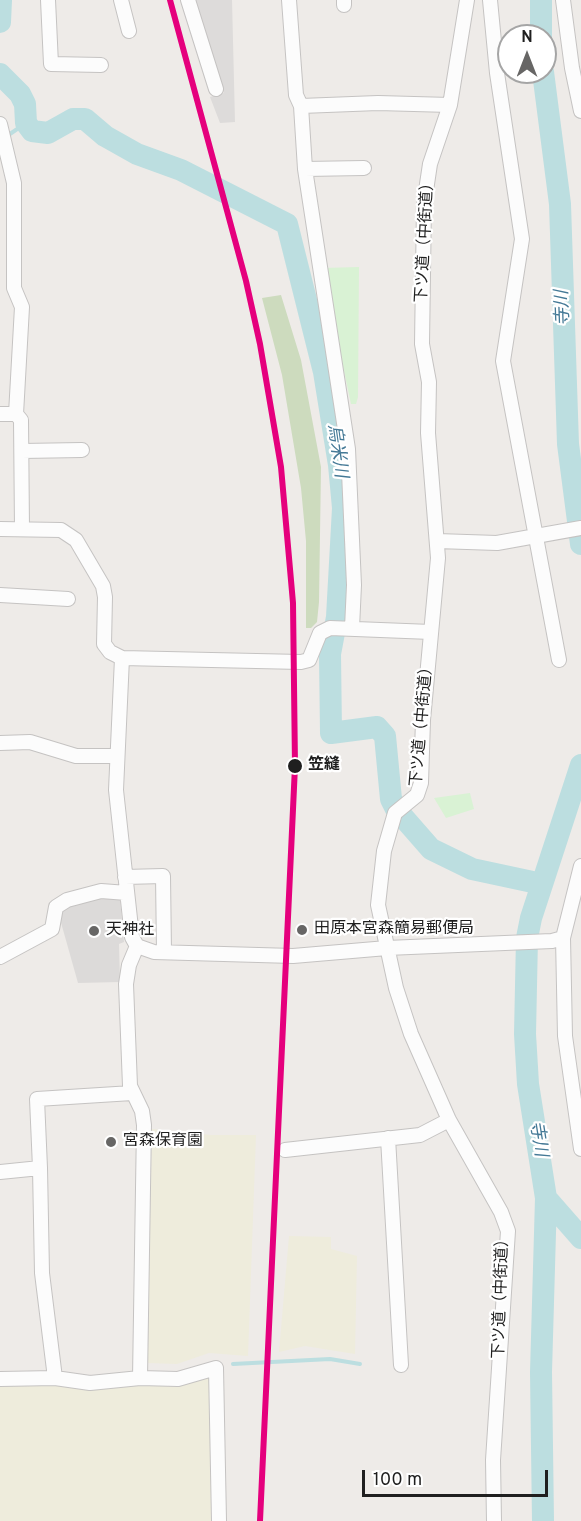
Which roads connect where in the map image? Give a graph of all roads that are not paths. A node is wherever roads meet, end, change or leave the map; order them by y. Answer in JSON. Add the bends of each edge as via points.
{"nodes":[{"id":1,"x":48,"y":0,"type":"edge"},
{"id":2,"x":121,"y":0,"type":"edge"},
{"id":3,"x":188,"y":0,"type":"edge"},
{"id":4,"x":288,"y":0,"type":"edge"},
{"id":5,"x":467,"y":0,"type":"edge"},
{"id":6,"x":490,"y":0,"type":"edge"},
{"id":7,"x":563,"y":0,"type":"edge"},
{"id":8,"x":129,"y":31,"type":"dead end"},
{"id":9,"x":101,"y":65,"type":"dead end"},
{"id":10,"x":216,"y":89,"type":"dead end"},
{"id":11,"x":450,"y":105,"type":"junction"},
{"id":12,"x":301,"y":106,"type":"junction"},
{"id":13,"x":581,"y":107,"type":"edge"},
{"id":14,"x":0,"y":124,"type":"edge"},
{"id":15,"x":364,"y":168,"type":"dead end"},
{"id":16,"x":305,"y":169,"type":"junction"},
{"id":17,"x":0,"y":414,"type":"edge"},
{"id":18,"x":16,"y":414,"type":"junction"},
{"id":19,"x":82,"y":450,"type":"dead end"},
{"id":20,"x":22,"y":451,"type":"junction"},
{"id":21,"x":581,"y":528,"type":"edge"},
{"id":22,"x":0,"y":529,"type":"edge"},
{"id":23,"x":22,"y":529,"type":"junction"},
{"id":24,"x":537,"y":535,"type":"junction"},
{"id":25,"x":437,"y":541,"type":"junction"},
{"id":26,"x":0,"y":595,"type":"edge"},
{"id":27,"x":68,"y":599,"type":"dead end"},
{"id":28,"x":352,"y":628,"type":"junction"},
{"id":29,"x":431,"y":632,"type":"junction"},
{"id":30,"x":122,"y":658,"type":"junction"},
{"id":31,"x":559,"y":660,"type":"dead end"},
{"id":32,"x":0,"y":743,"type":"edge"},
{"id":33,"x":116,"y":756,"type":"junction"},
{"id":34,"x":581,"y":866,"type":"edge"},
{"id":35,"x":125,"y":877,"type":"junction"},
{"id":36,"x":127,"y":893,"type":"junction"},
{"id":37,"x":558,"y":940,"type":"junction"},
{"id":38,"x":137,"y":946,"type":"junction"},
{"id":39,"x":387,"y":948,"type":"junction"},
{"id":40,"x":164,"y":952,"type":"junction"},
{"id":41,"x":0,"y":957,"type":"edge"},
{"id":42,"x":132,"y":1094,"type":"junction"},
{"id":43,"x":449,"y":1120,"type":"junction"},
{"id":44,"x":388,"y":1138,"type":"junction"},
{"id":45,"x":581,"y":1149,"type":"edge"},
{"id":46,"x":285,"y":1150,"type":"dead end"},
{"id":47,"x":40,"y":1168,"type":"junction"},
{"id":48,"x":0,"y":1172,"type":"edge"},
{"id":49,"x":401,"y":1365,"type":"dead end"},
{"id":50,"x":55,"y":1378,"type":"junction"},
{"id":51,"x":140,"y":1378,"type":"junction"},
{"id":52,"x":0,"y":1380,"type":"edge"},
{"id":53,"x":219,"y":1521,"type":"edge"},
{"id":54,"x":494,"y":1521,"type":"edge"}],
"edges":[{"from":1,"to":9,"type":"street","via":[[51,64]]},
{"from":2,"to":8,"type":"street"},
{"from":3,"to":10,"type":"street"},
{"from":4,"to":12,"type":"street","via":[[296,95]]},
{"from":5,"to":11,"type":"street","name":"下ツ道（中街道）"},
{"from":6,"to":24,"type":"street","via":[[522,238],[503,361]]},
{"from":7,"to":13,"type":"street"},
{"from":11,"to":12,"type":"street"},
{"from":11,"to":25,"type":"street","name":"下ツ道（中街道）","via":[[430,164],[424,204],[422,344],[429,382],[428,433]]},
{"from":12,"to":16,"type":"street"},
{"from":14,"to":18,"type":"street","via":[[14,183],[14,288],[22,307]]},
{"from":15,"to":16,"type":"street"},
{"from":16,"to":28,"type":"street","via":[[348,448]]},
{"from":17,"to":18,"type":"street"},
{"from":18,"to":20,"type":"street","via":[[21,420]]},
{"from":19,"to":20,"type":"street"},
{"from":20,"to":23,"type":"street"},
{"from":21,"to":24,"type":"street"},
{"from":22,"to":23,"type":"street"},
{"from":23,"to":30,"type":"street","via":[[61,530],[76,540],[103,586],[104,644]]},
{"from":24,"to":25,"type":"street","via":[[497,543]]},
{"from":24,"to":31,"type":"street"},
{"from":25,"to":29,"type":"street","name":"下ツ道（中街道）"},
{"from":26,"to":27,"type":"street"},
{"from":28,"to":29,"type":"street"},
{"from":28,"to":30,"type":"street","via":[[330,628],[320,633],[309,660],[302,662]]},
{"from":29,"to":39,"type":"street","name":"下ツ道（中街道）","via":[[421,783],[417,795],[395,813],[384,851],[378,904]]},
{"from":30,"to":33,"type":"street"},
{"from":32,"to":33,"type":"street","via":[[30,742],[76,756]]},
{"from":33,"to":35,"type":"street"},
{"from":34,"to":37,"type":"street"},
{"from":35,"to":36,"type":"street"},
{"from":35,"to":40,"type":"street","via":[[163,876]]},
{"from":36,"to":38,"type":"street","via":[[132,937]]},
{"from":36,"to":41,"type":"street","via":[[101,891],[67,900],[56,907],[52,929]]},
{"from":37,"to":39,"type":"street"},
{"from":37,"to":45,"type":"street","via":[[565,1036]]},
{"from":38,"to":40,"type":"street"},
{"from":38,"to":42,"type":"street","via":[[126,984]]},
{"from":39,"to":40,"type":"street","via":[[293,956]]},
{"from":39,"to":43,"type":"street","name":"下ツ道（中街道）","via":[[411,1034]]},
{"from":42,"to":47,"type":"street","via":[[37,1099]]},
{"from":42,"to":51,"type":"street","via":[[142,1112],[144,1134]]},
{"from":43,"to":44,"type":"street","via":[[420,1135]]},
{"from":43,"to":54,"type":"street","name":"下ツ道（中街道）","via":[[508,1231],[493,1460]]},
{"from":44,"to":46,"type":"street"},
{"from":44,"to":49,"type":"street"},
{"from":47,"to":48,"type":"street"},
{"from":47,"to":50,"type":"street","via":[[42,1273]]},
{"from":50,"to":51,"type":"street","via":[[90,1383]]},
{"from":50,"to":52,"type":"street"},
{"from":51,"to":53,"type":"street","via":[[178,1379],[216,1368]]}]}
